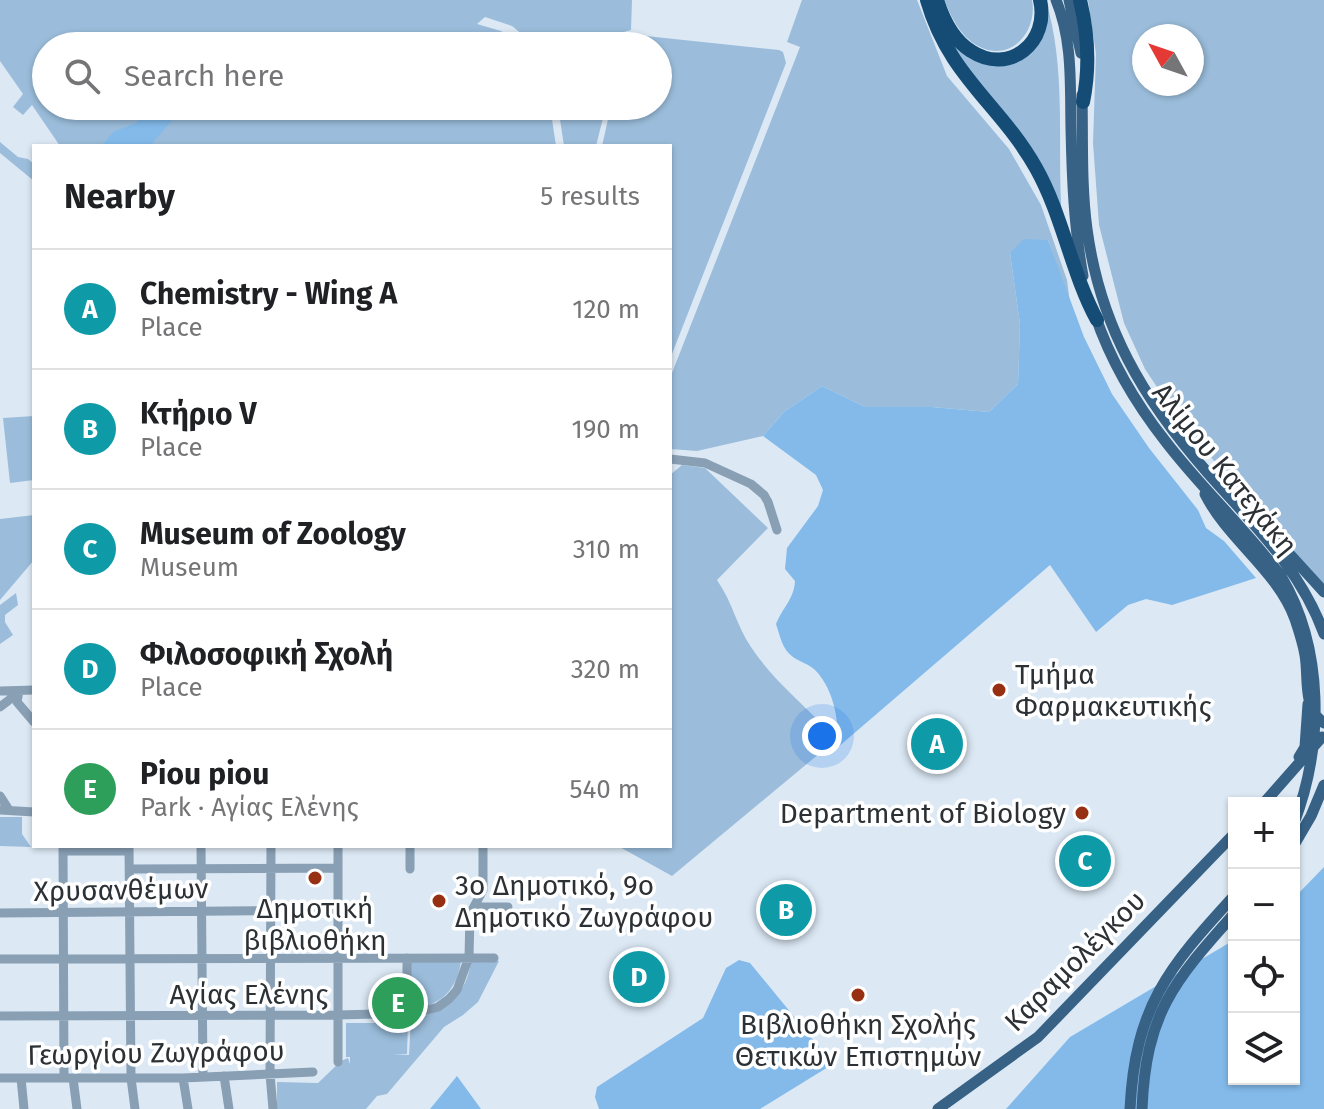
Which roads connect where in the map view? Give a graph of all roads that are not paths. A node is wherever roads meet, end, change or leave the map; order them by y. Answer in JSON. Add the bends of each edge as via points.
{"nodes":[{"id":1,"x":927,"y":0,"type":"edge"},
{"id":2,"x":937,"y":0,"type":"edge"},
{"id":3,"x":1040,"y":0,"type":"edge"},
{"id":4,"x":1056,"y":0,"type":"edge"},
{"id":5,"x":1069,"y":0,"type":"edge"},
{"id":6,"x":1080,"y":0,"type":"edge"},
{"id":7,"x":1083,"y":102,"type":"junction"},
{"id":8,"x":1097,"y":320,"type":"junction"},
{"id":9,"x":672,"y":459,"type":"edge"},
{"id":10,"x":1198,"y":480,"type":"junction"},
{"id":11,"x":1231,"y":499,"type":"junction"},
{"id":12,"x":777,"y":530,"type":"dead end"},
{"id":13,"x":1324,"y":592,"type":"edge"},
{"id":14,"x":1324,"y":634,"type":"edge"},
{"id":15,"x":32,"y":690,"type":"edge"},
{"id":16,"x":0,"y":691,"type":"edge"},
{"id":17,"x":19,"y":691,"type":"junction"},
{"id":18,"x":1309,"y":695,"type":"junction"},
{"id":19,"x":1323,"y":695,"type":"edge"},
{"id":20,"x":0,"y":707,"type":"edge"},
{"id":21,"x":32,"y":720,"type":"edge"},
{"id":22,"x":1322,"y":722,"type":"edge"},
{"id":23,"x":1324,"y":735,"type":"edge"},
{"id":24,"x":1294,"y":769,"type":"junction"},
{"id":25,"x":1324,"y":785,"type":"edge"},
{"id":26,"x":0,"y":796,"type":"edge"},
{"id":27,"x":1269,"y":797,"type":"edge"},
{"id":28,"x":4,"y":810,"type":"edge"},
{"id":29,"x":1300,"y":811,"type":"edge"},
{"id":30,"x":32,"y":812,"type":"edge"},
{"id":31,"x":1300,"y":835,"type":"edge"},
{"id":32,"x":1228,"y":840,"type":"edge"},
{"id":33,"x":63,"y":848,"type":"edge"},
{"id":34,"x":129,"y":848,"type":"edge"},
{"id":35,"x":201,"y":848,"type":"edge"},
{"id":36,"x":271,"y":848,"type":"edge"},
{"id":37,"x":338,"y":848,"type":"edge"},
{"id":38,"x":410,"y":848,"type":"edge"},
{"id":39,"x":483,"y":848,"type":"edge"},
{"id":40,"x":200,"y":868,"type":"junction"},
{"id":41,"x":271,"y":868,"type":"junction"},
{"id":42,"x":338,"y":868,"type":"junction"},
{"id":43,"x":130,"y":869,"type":"junction"},
{"id":44,"x":410,"y":869,"type":"dead end"},
{"id":45,"x":1228,"y":903,"type":"edge"},
{"id":46,"x":474,"y":907,"type":"junction"},
{"id":47,"x":508,"y":907,"type":"dead end"},
{"id":48,"x":271,"y":910,"type":"junction"},
{"id":49,"x":338,"y":910,"type":"junction"},
{"id":50,"x":130,"y":911,"type":"junction"},
{"id":51,"x":201,"y":911,"type":"junction"},
{"id":52,"x":62,"y":912,"type":"junction"},
{"id":53,"x":0,"y":913,"type":"edge"},
{"id":54,"x":1228,"y":921,"type":"edge"},
{"id":55,"x":469,"y":957,"type":"junction"},
{"id":56,"x":407,"y":958,"type":"junction"},
{"id":57,"x":494,"y":958,"type":"dead end"},
{"id":58,"x":0,"y":959,"type":"edge"},
{"id":59,"x":62,"y":959,"type":"junction"},
{"id":60,"x":130,"y":959,"type":"junction"},
{"id":61,"x":202,"y":959,"type":"junction"},
{"id":62,"x":270,"y":959,"type":"junction"},
{"id":63,"x":338,"y":959,"type":"junction"},
{"id":64,"x":407,"y":996,"type":"dead end"},
{"id":65,"x":337,"y":1015,"type":"junction"},
{"id":66,"x":0,"y":1016,"type":"edge"},
{"id":67,"x":63,"y":1016,"type":"junction"},
{"id":68,"x":131,"y":1016,"type":"junction"},
{"id":69,"x":201,"y":1016,"type":"junction"},
{"id":70,"x":270,"y":1016,"type":"junction"},
{"id":71,"x":338,"y":1062,"type":"dead end"},
{"id":72,"x":313,"y":1072,"type":"dead end"},
{"id":73,"x":270,"y":1074,"type":"junction"},
{"id":74,"x":224,"y":1076,"type":"junction"},
{"id":75,"x":203,"y":1077,"type":"junction"},
{"id":76,"x":0,"y":1078,"type":"edge"},
{"id":77,"x":21,"y":1078,"type":"junction"},
{"id":78,"x":69,"y":1078,"type":"junction"},
{"id":79,"x":131,"y":1078,"type":"junction"},
{"id":80,"x":183,"y":1078,"type":"junction"},
{"id":81,"x":24,"y":1109,"type":"edge"},
{"id":82,"x":77,"y":1109,"type":"edge"},
{"id":83,"x":135,"y":1109,"type":"edge"},
{"id":84,"x":188,"y":1109,"type":"edge"},
{"id":85,"x":229,"y":1109,"type":"edge"},
{"id":86,"x":273,"y":1109,"type":"edge"},
{"id":87,"x":938,"y":1109,"type":"edge"},
{"id":88,"x":1130,"y":1109,"type":"edge"},
{"id":89,"x":1142,"y":1109,"type":"edge"}],
"edges":[{"from":1,"to":8,"type":"highway","via":[[956,65],[1039,174]]},
{"from":2,"to":3,"type":"highway","via":[[964,46],[995,60],[1018,54],[1035,39],[1042,20]]},
{"from":4,"to":8,"type":"main road","name":"Αλίμου Κατεχάκη","via":[[1070,67],[1075,228]]},
{"from":5,"to":7,"type":"main road","name":"Αλίμου Κατεχάκη","via":[[1081,50]]},
{"from":6,"to":7,"type":"highway","via":[[1087,49]]},
{"from":7,"to":11,"type":"main road","name":"Αλίμου Κατεχάκη","via":[[1087,227],[1108,317],[1155,407]]},
{"from":8,"to":10,"type":"main road","name":"Αλίμου Κατεχάκη","via":[[1128,388]]},
{"from":9,"to":12,"type":"street","via":[[705,463],[751,484],[768,502]]},
{"from":10,"to":18,"type":"main road","via":[[1213,509],[1290,608],[1305,654]]},
{"from":10,"to":19,"type":"main road","name":"Αλίμου Κατεχάκη","via":[[1292,593],[1316,648]]},
{"from":11,"to":13,"type":"main road"},
{"from":11,"to":14,"type":"main road","name":"Αλίμου Κατεχάκη","via":[[1295,576]]},
{"from":15,"to":17,"type":"street"},
{"from":16,"to":17,"type":"street"},
{"from":17,"to":20,"type":"street"},
{"from":17,"to":21,"type":"street","via":[[17,702]]},
{"from":18,"to":22,"type":"main road"},
{"from":18,"to":24,"type":"main road","via":[[1305,747]]},
{"from":19,"to":29,"type":"main road","name":"Αλίμου Κατεχάκη","via":[[1316,767]]},
{"from":23,"to":24,"type":"main road"},
{"from":24,"to":27,"type":"main road"},
{"from":25,"to":31,"type":"main road"},
{"from":26,"to":28,"type":"street"},
{"from":28,"to":30,"type":"street"},
{"from":32,"to":87,"type":"main road","name":"Καραμολέγκου","via":[[1038,1037]]},
{"from":33,"to":34,"type":"street"},
{"from":33,"to":52,"type":"street"},
{"from":34,"to":43,"type":"street"},
{"from":35,"to":40,"type":"street"},
{"from":36,"to":41,"type":"street"},
{"from":37,"to":42,"type":"street"},
{"from":38,"to":44,"type":"street"},
{"from":39,"to":46,"type":"street","via":[[483,890]]},
{"from":40,"to":41,"type":"street"},
{"from":40,"to":43,"type":"street"},
{"from":40,"to":51,"type":"street"},
{"from":41,"to":42,"type":"street"},
{"from":41,"to":48,"type":"street"},
{"from":42,"to":49,"type":"street"},
{"from":43,"to":50,"type":"street"},
{"from":45,"to":88,"type":"main road","via":[[1175,962],[1154,998],[1136,1050]]},
{"from":46,"to":47,"type":"street"},
{"from":46,"to":55,"type":"street"},
{"from":48,"to":49,"type":"street","name":"Χρυσανθέμων"},
{"from":48,"to":51,"type":"street","name":"Χρυσανθέμων"},
{"from":48,"to":62,"type":"street"},
{"from":49,"to":63,"type":"street"},
{"from":50,"to":51,"type":"street","name":"Χρυσανθέμων"},
{"from":50,"to":52,"type":"street","name":"Χρυσανθέμων"},
{"from":50,"to":60,"type":"street"},
{"from":51,"to":61,"type":"street"},
{"from":52,"to":53,"type":"street","name":"Χρυσανθέμων"},
{"from":52,"to":59,"type":"street"},
{"from":54,"to":89,"type":"main road","via":[[1185,968],[1165,1002],[1148,1053]]},
{"from":55,"to":56,"type":"street"},
{"from":55,"to":57,"type":"street"},
{"from":55,"to":65,"type":"street","name":"Αγίας Ελένης","via":[[457,990],[438,1007],[417,1013]]},
{"from":56,"to":63,"type":"street"},
{"from":56,"to":64,"type":"street"},
{"from":58,"to":59,"type":"street"},
{"from":59,"to":60,"type":"street"},
{"from":59,"to":67,"type":"street"},
{"from":60,"to":61,"type":"street"},
{"from":60,"to":68,"type":"street"},
{"from":61,"to":62,"type":"street"},
{"from":61,"to":69,"type":"street"},
{"from":62,"to":63,"type":"street"},
{"from":62,"to":70,"type":"street"},
{"from":63,"to":65,"type":"street"},
{"from":65,"to":70,"type":"street","name":"Αγίας Ελένης"},
{"from":65,"to":71,"type":"street"},
{"from":66,"to":67,"type":"street","name":"Αγίας Ελένης"},
{"from":67,"to":68,"type":"street","name":"Αγίας Ελένης"},
{"from":67,"to":78,"type":"street"},
{"from":68,"to":69,"type":"street","name":"Αγίας Ελένης"},
{"from":68,"to":79,"type":"street"},
{"from":69,"to":70,"type":"street","name":"Αγίας Ελένης"},
{"from":69,"to":75,"type":"street"},
{"from":70,"to":73,"type":"street"},
{"from":72,"to":73,"type":"street","name":"Γεωργίου Ζωγράφου"},
{"from":73,"to":74,"type":"street","name":"Γεωργίου Ζωγράφου"},
{"from":73,"to":86,"type":"street"},
{"from":74,"to":75,"type":"street","name":"Γεωργίου Ζωγράφου"},
{"from":74,"to":85,"type":"street"},
{"from":75,"to":80,"type":"street","name":"Γεωργίου Ζωγράφου"},
{"from":76,"to":77,"type":"street","name":"Γεωργίου Ζωγράφου"},
{"from":77,"to":78,"type":"street","name":"Γεωργίου Ζωγράφου"},
{"from":77,"to":81,"type":"street"},
{"from":78,"to":79,"type":"street","name":"Γεωργίου Ζωγράφου"},
{"from":78,"to":82,"type":"street"},
{"from":79,"to":80,"type":"street","name":"Γεωργίου Ζωγράφου"},
{"from":79,"to":83,"type":"street"},
{"from":80,"to":84,"type":"street"}]}
